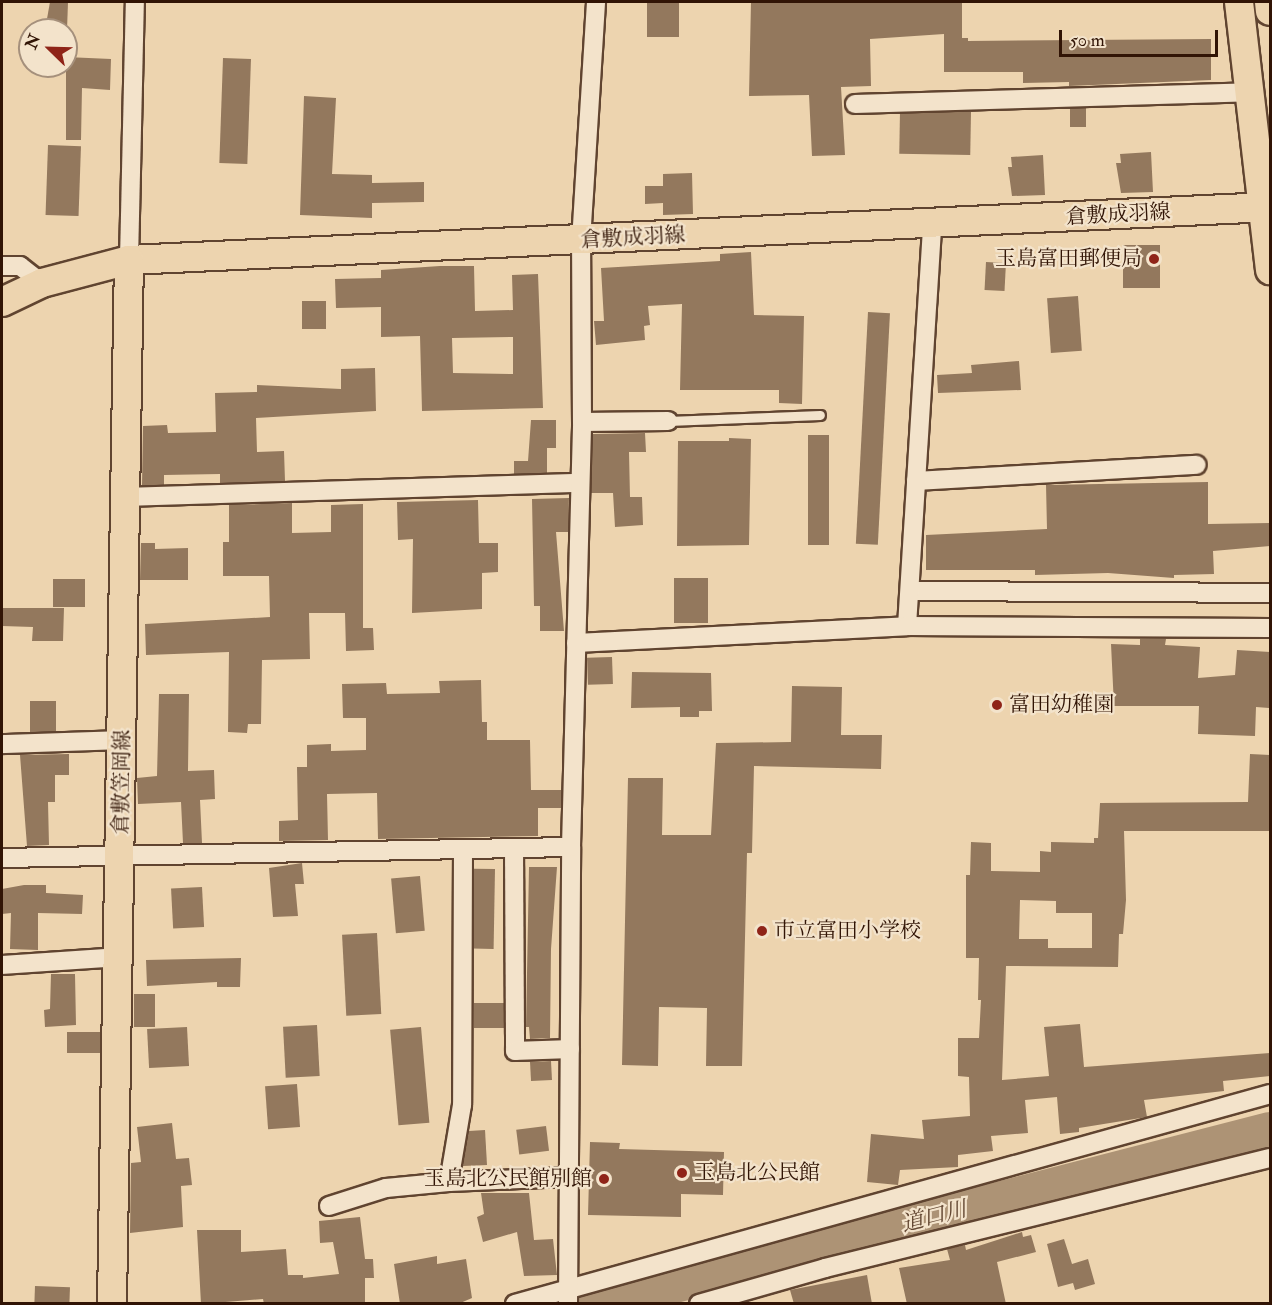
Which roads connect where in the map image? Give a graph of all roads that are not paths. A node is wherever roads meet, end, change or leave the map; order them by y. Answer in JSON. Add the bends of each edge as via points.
{"nodes":[{"id":1,"x":135,"y":2,"type":"edge"},
{"id":2,"x":596,"y":2,"type":"edge"},
{"id":3,"x":1239,"y":2,"type":"edge"},
{"id":4,"x":1269,"y":2,"type":"edge"},
{"id":5,"x":1270,"y":10,"type":"edge"},
{"id":6,"x":1249,"y":93,"type":"junction"},
{"id":7,"x":855,"y":104,"type":"dead end"},
{"id":8,"x":1266,"y":207,"type":"edge"},
{"id":9,"x":932,"y":224,"type":"junction"},
{"id":10,"x":581,"y":241,"type":"junction"},
{"id":11,"x":129,"y":260,"type":"junction"},
{"id":12,"x":2,"y":266,"type":"edge"},
{"id":13,"x":1270,"y":270,"type":"edge"},
{"id":14,"x":42,"y":283,"type":"junction"},
{"id":15,"x":2,"y":302,"type":"edge"},
{"id":16,"x":820,"y":415,"type":"dead end"},
{"id":17,"x":668,"y":421,"type":"joint"},
{"id":18,"x":582,"y":422,"type":"junction"},
{"id":19,"x":1197,"y":465,"type":"dead end"},
{"id":20,"x":916,"y":480,"type":"junction"},
{"id":21,"x":580,"y":483,"type":"junction"},
{"id":22,"x":125,"y":497,"type":"junction"},
{"id":23,"x":910,"y":591,"type":"junction"},
{"id":24,"x":1270,"y":593,"type":"edge"},
{"id":25,"x":908,"y":626,"type":"junction"},
{"id":26,"x":1270,"y":628,"type":"edge"},
{"id":27,"x":576,"y":643,"type":"junction"},
{"id":28,"x":122,"y":740,"type":"junction"},
{"id":29,"x":2,"y":744,"type":"edge"},
{"id":30,"x":571,"y":847,"type":"junction"},
{"id":31,"x":514,"y":848,"type":"junction"},
{"id":32,"x":463,"y":849,"type":"junction"},
{"id":33,"x":121,"y":856,"type":"junction"},
{"id":34,"x":2,"y":858,"type":"edge"},
{"id":35,"x":119,"y":957,"type":"junction"},
{"id":36,"x":2,"y":965,"type":"edge"},
{"id":37,"x":570,"y":1049,"type":"junction"},
{"id":38,"x":1270,"y":1094,"type":"edge"},
{"id":39,"x":1270,"y":1158,"type":"edge"},
{"id":40,"x":569,"y":1177,"type":"junction"},
{"id":41,"x":449,"y":1182,"type":"junction"},
{"id":42,"x":329,"y":1206,"type":"dead end"},
{"id":43,"x":568,"y":1295,"type":"edge"},
{"id":44,"x":112,"y":1304,"type":"edge"},
{"id":45,"x":515,"y":1304,"type":"edge"},
{"id":46,"x":699,"y":1304,"type":"edge"}],
"edges":[{"from":1,"to":11,"type":"street"},
{"from":2,"to":10,"type":"street"},
{"from":3,"to":6,"type":"main road"},
{"from":4,"to":5,"type":"main road"},
{"from":6,"to":7,"type":"street"},
{"from":6,"to":8,"type":"main road"},
{"from":8,"to":9,"type":"main road","name":"倉敷成羽線"},
{"from":8,"to":13,"type":"main road"},
{"from":9,"to":10,"type":"main road","name":"倉敷成羽線"},
{"from":9,"to":20,"type":"street"},
{"from":10,"to":11,"type":"main road","name":"倉敷成羽線"},
{"from":10,"to":18,"type":"street"},
{"from":11,"to":14,"type":"main road","name":"倉敷成羽線"},
{"from":11,"to":22,"type":"main road","name":"倉敷笠岡線"},
{"from":12,"to":14,"type":"street","via":[[20,266]]},
{"from":14,"to":15,"type":"main road","name":"倉敷成羽線"},
{"from":16,"to":17,"type":"lane"},
{"from":17,"to":18,"type":"street"},
{"from":18,"to":21,"type":"street"},
{"from":19,"to":20,"type":"street"},
{"from":20,"to":23,"type":"street"},
{"from":21,"to":22,"type":"street"},
{"from":21,"to":27,"type":"street"},
{"from":22,"to":28,"type":"main road","name":"倉敷笠岡線"},
{"from":23,"to":24,"type":"street"},
{"from":23,"to":25,"type":"street"},
{"from":25,"to":26,"type":"street"},
{"from":25,"to":27,"type":"street"},
{"from":27,"to":30,"type":"street"},
{"from":28,"to":29,"type":"street"},
{"from":28,"to":33,"type":"main road","name":"倉敷笠岡線"},
{"from":30,"to":31,"type":"street"},
{"from":30,"to":37,"type":"street"},
{"from":31,"to":32,"type":"street"},
{"from":31,"to":37,"type":"street","via":[[515,1051]]},
{"from":32,"to":33,"type":"street"},
{"from":32,"to":41,"type":"street","via":[[462,1105]]},
{"from":33,"to":34,"type":"street"},
{"from":33,"to":35,"type":"main road","name":"倉敷笠岡線"},
{"from":35,"to":36,"type":"street"},
{"from":35,"to":44,"type":"main road","name":"倉敷笠岡線"},
{"from":37,"to":40,"type":"street"},
{"from":38,"to":43,"type":"street"},
{"from":39,"to":46,"type":"street","via":[[825,1268]]},
{"from":40,"to":41,"type":"street"},
{"from":40,"to":43,"type":"street"},
{"from":41,"to":42,"type":"street","via":[[386,1188]]},
{"from":43,"to":45,"type":"street"}]}
